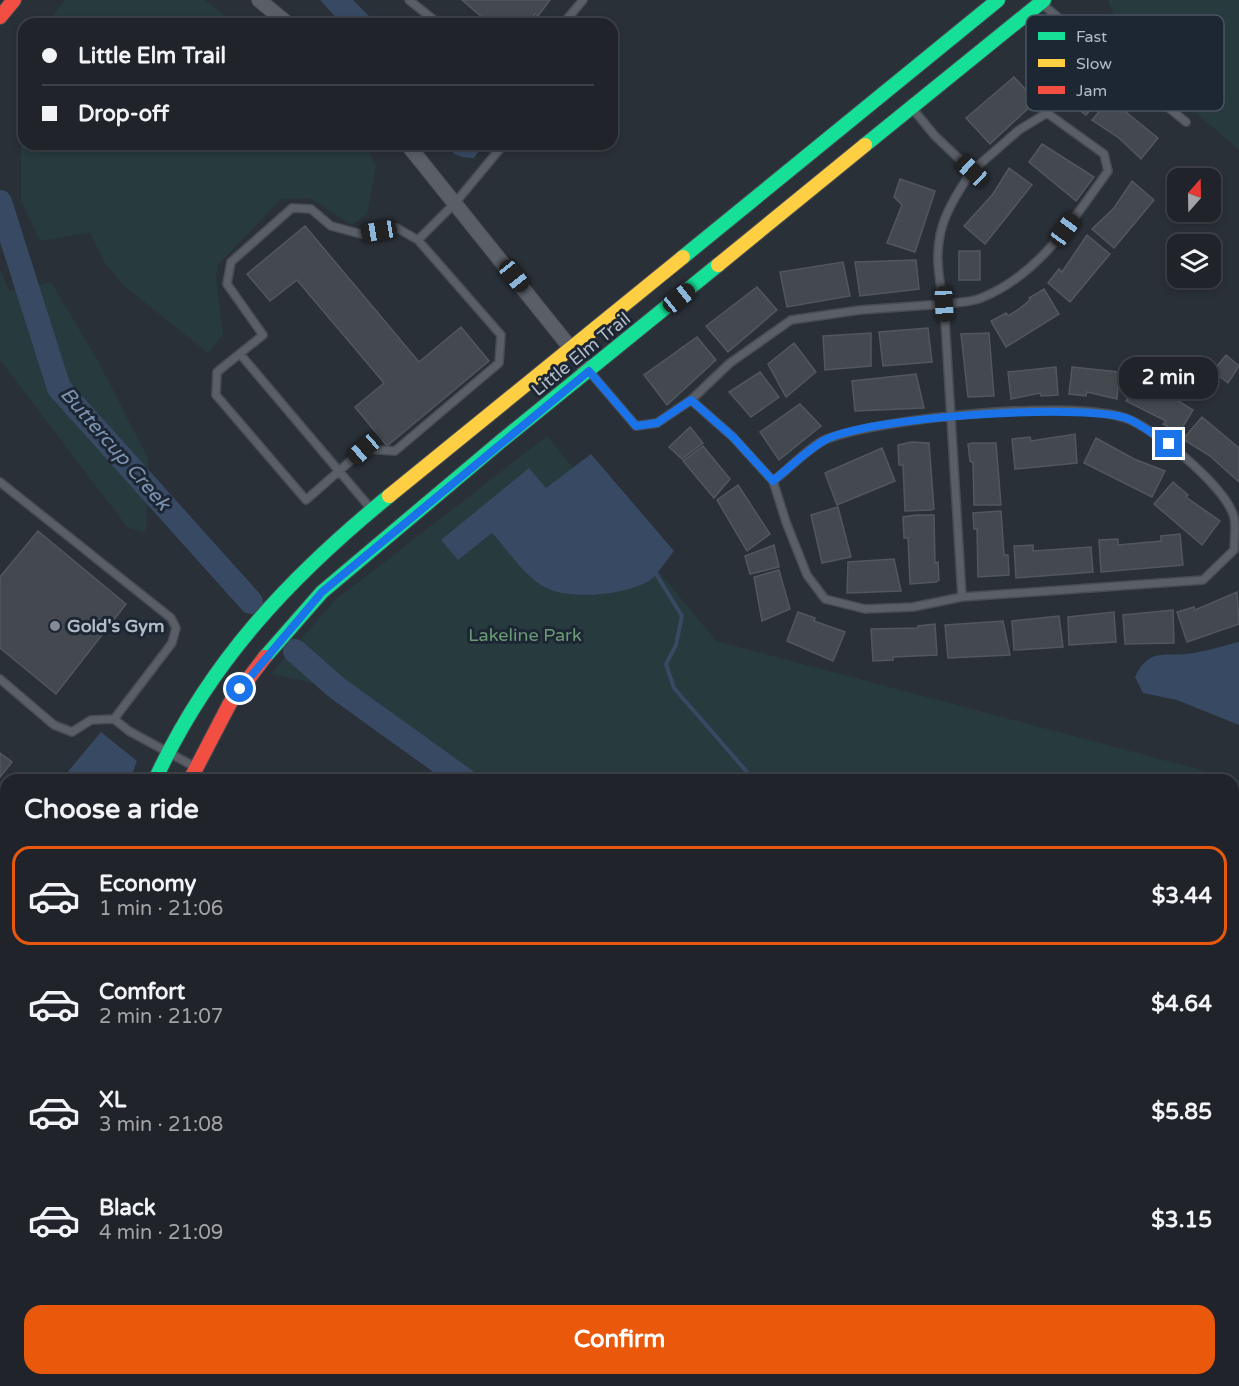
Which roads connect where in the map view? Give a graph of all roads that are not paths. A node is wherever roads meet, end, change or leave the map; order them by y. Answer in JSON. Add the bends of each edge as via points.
{"nodes":[{"id":1,"x":14,"y":0,"type":"edge"},
{"id":2,"x":259,"y":0,"type":"edge"},
{"id":3,"x":409,"y":0,"type":"edge"},
{"id":4,"x":583,"y":0,"type":"edge"},
{"id":5,"x":998,"y":0,"type":"edge"},
{"id":6,"x":1042,"y":1,"type":"edge"},
{"id":7,"x":1059,"y":15,"type":"edge"},
{"id":8,"x":0,"y":17,"type":"edge"},
{"id":9,"x":281,"y":18,"type":"edge"},
{"id":10,"x":431,"y":18,"type":"edge"},
{"id":11,"x":568,"y":18,"type":"edge"},
{"id":12,"x":912,"y":108,"type":"junction"},
{"id":13,"x":1173,"y":111,"type":"edge"},
{"id":14,"x":1186,"y":122,"type":"dead end"},
{"id":15,"x":412,"y":150,"type":"edge"},
{"id":16,"x":499,"y":150,"type":"edge"},
{"id":17,"x":972,"y":171,"type":"junction"},
{"id":18,"x":455,"y":203,"type":"junction"},
{"id":19,"x":418,"y":240,"type":"junction"},
{"id":20,"x":944,"y":304,"type":"junction"},
{"id":21,"x":571,"y":347,"type":"junction"},
{"id":22,"x":240,"y":354,"type":"junction"},
{"id":23,"x":589,"y":371,"type":"junction"},
{"id":24,"x":691,"y":400,"type":"junction"},
{"id":25,"x":950,"y":417,"type":"junction"},
{"id":26,"x":339,"y":471,"type":"junction"},
{"id":27,"x":773,"y":481,"type":"junction"},
{"id":28,"x":0,"y":482,"type":"edge"},
{"id":29,"x":372,"y":510,"type":"junction"},
{"id":30,"x":962,"y":597,"type":"junction"},
{"id":31,"x":0,"y":679,"type":"edge"},
{"id":32,"x":114,"y":719,"type":"junction"},
{"id":33,"x":168,"y":752,"type":"junction"},
{"id":34,"x":193,"y":773,"type":"edge"},
{"id":35,"x":158,"y":774,"type":"edge"}],
"edges":[{"from":1,"to":8,"type":"street"},
{"from":2,"to":9,"type":"street"},
{"from":3,"to":10,"type":"lane"},
{"from":4,"to":11,"type":"lane"},
{"from":5,"to":21,"type":"street","name":"Little Elm Trail"},
{"from":6,"to":7,"type":"lane"},
{"from":6,"to":12,"type":"street","name":"Little Elm Trail"},
{"from":12,"to":17,"type":"lane"},
{"from":12,"to":23,"type":"street","name":"Little Elm Trail"},
{"from":13,"to":14,"type":"lane"},
{"from":15,"to":18,"type":"street"},
{"from":16,"to":18,"type":"lane"},
{"from":17,"to":20,"type":"lane","via":[[947,208],[936,246]]},
{"from":17,"to":20,"type":"lane","via":[[1019,130],[1047,113],[1104,154],[1108,171],[1065,230],[1022,276],[979,299]]},
{"from":18,"to":19,"type":"lane"},
{"from":18,"to":21,"type":"street"},
{"from":19,"to":22,"type":"lane","via":[[397,228],[361,234],[331,226],[311,209],[292,208],[231,262],[226,284],[263,335]]},
{"from":19,"to":26,"type":"lane","via":[[501,335],[499,363],[395,451],[364,449]]},
{"from":20,"to":24,"type":"lane","via":[[791,320],[730,363]]},
{"from":20,"to":25,"type":"lane"},
{"from":21,"to":23,"type":"street"},
{"from":21,"to":29,"type":"street","name":"Little Elm Trail"},
{"from":22,"to":26,"type":"lane"},
{"from":22,"to":26,"type":"lane","via":[[217,372],[216,395],[306,500]]},
{"from":23,"to":24,"type":"lane","via":[[636,426],[657,423]]},
{"from":23,"to":34,"type":"street","name":"Little Elm Trail","via":[[322,592],[230,703]]},
{"from":24,"to":27,"type":"lane","via":[[733,437]]},
{"from":25,"to":27,"type":"lane","via":[[866,428],[824,440]]},
{"from":25,"to":30,"type":"lane"},
{"from":25,"to":30,"type":"lane","via":[[1074,411],[1126,418],[1169,444],[1213,483],[1233,514],[1234,550],[1203,580]]},
{"from":26,"to":29,"type":"lane"},
{"from":27,"to":30,"type":"lane","via":[[807,575],[825,599],[866,609],[913,607]]},
{"from":28,"to":32,"type":"lane","via":[[171,618],[176,628],[172,643]]},
{"from":29,"to":33,"type":"street","name":"Little Elm Trail","via":[[297,575],[237,643],[201,693]]},
{"from":31,"to":32,"type":"lane","via":[[54,725],[72,732],[91,720]]},
{"from":32,"to":33,"type":"lane"},
{"from":33,"to":34,"type":"lane"},
{"from":33,"to":35,"type":"street","name":"Little Elm Trail"}]}
